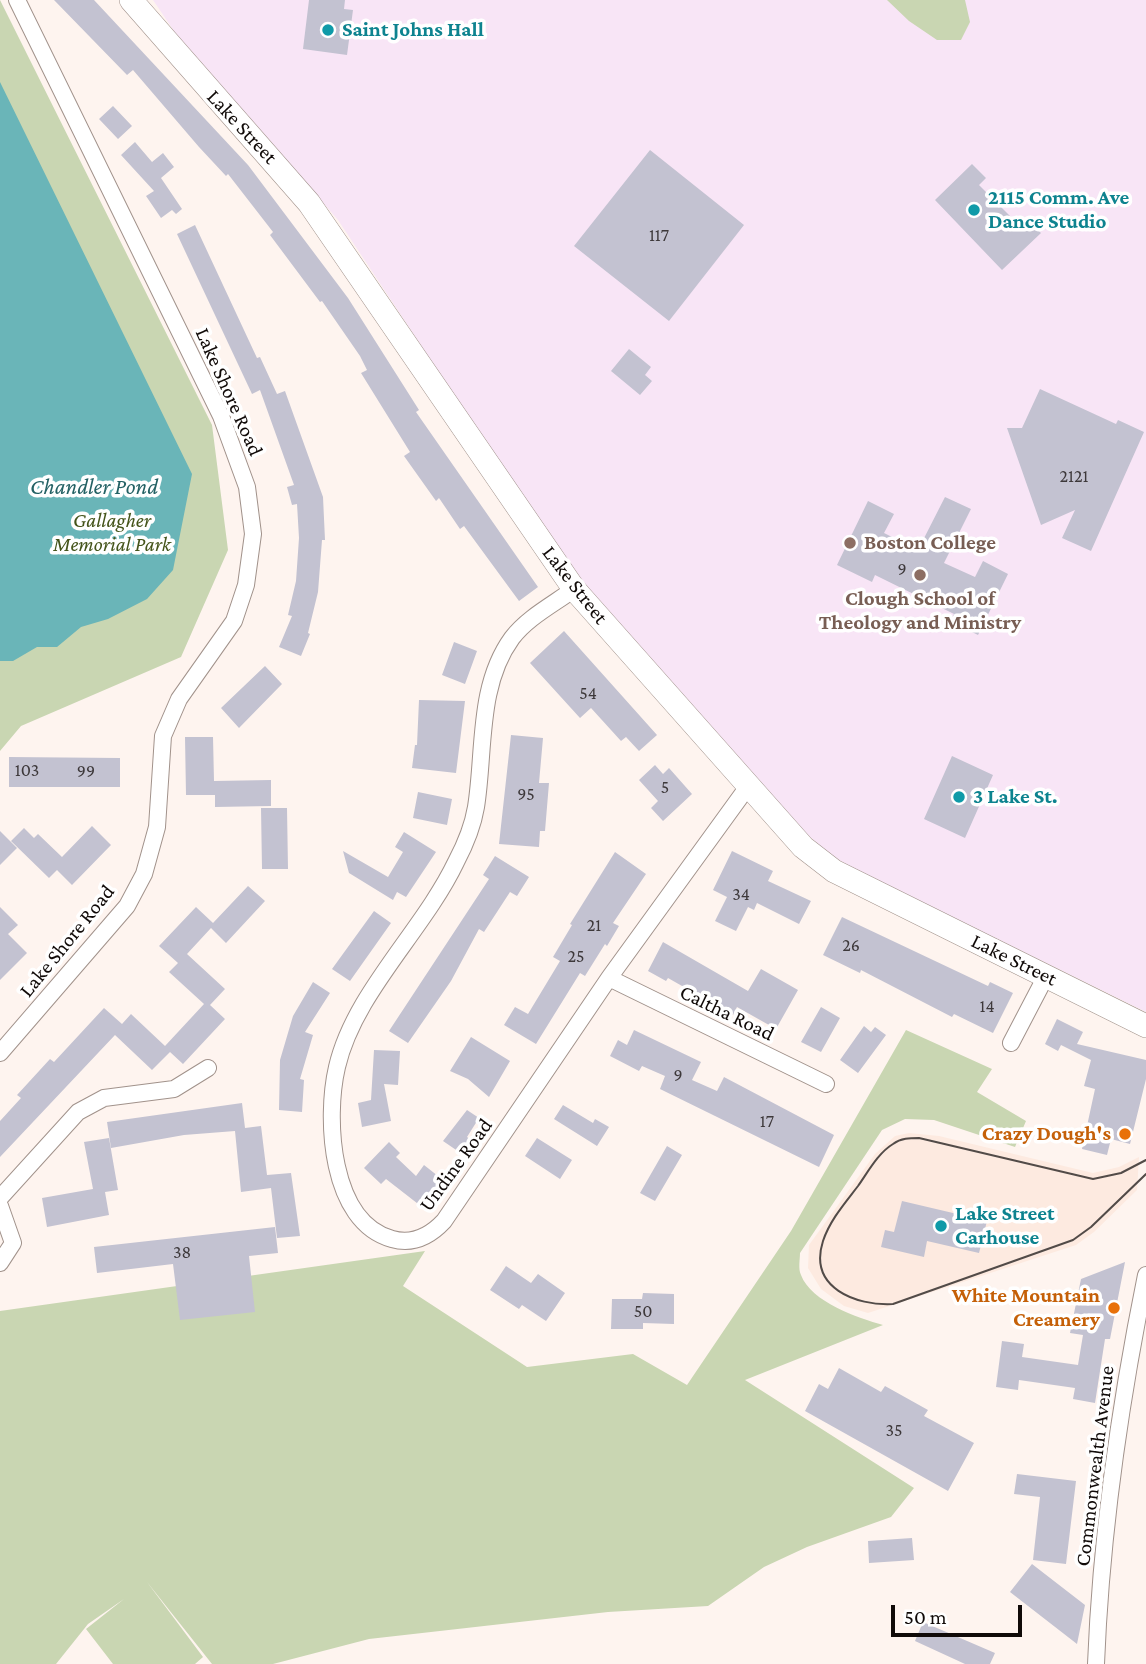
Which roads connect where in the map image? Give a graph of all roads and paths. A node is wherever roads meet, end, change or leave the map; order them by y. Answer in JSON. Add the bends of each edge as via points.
{"nodes":[{"id":1,"x":17,"y":0,"type":"edge"},
{"id":2,"x":131,"y":0,"type":"edge"},
{"id":3,"x":575,"y":589,"type":"junction"},
{"id":4,"x":749,"y":785,"type":"junction"},
{"id":5,"x":1046,"y":976,"type":"junction"},
{"id":6,"x":609,"y":978,"type":"junction"},
{"id":7,"x":1146,"y":1026,"type":"edge"},
{"id":8,"x":1011,"y":1043,"type":"dead end"},
{"id":9,"x":0,"y":1053,"type":"edge"},
{"id":10,"x":208,"y":1068,"type":"dead end"},
{"id":11,"x":826,"y":1084,"type":"dead end"},
{"id":12,"x":0,"y":1198,"type":"edge"},
{"id":13,"x":0,"y":1206,"type":"edge"},
{"id":14,"x":0,"y":1263,"type":"edge"},
{"id":15,"x":1146,"y":1275,"type":"edge"},
{"id":16,"x":1096,"y":1664,"type":"edge"}],
"edges":[{"from":1,"to":9,"type":"street","name":"Lake Shore Road","via":[[221,416],[247,487],[253,534],[246,585],[234,621],[178,699],[163,736],[157,827],[144,874],[127,906]]},
{"from":2,"to":3,"type":"street","name":"Lake Street","via":[[309,203]]},
{"from":3,"to":4,"type":"street","name":"Lake Street"},
{"from":3,"to":6,"type":"street","name":"Undine Road","via":[[527,622],[503,652],[490,688],[476,809],[467,838],[429,910],[356,1019],[341,1053],[333,1089],[333,1146],[347,1196],[366,1224],[379,1234],[403,1241],[423,1237],[439,1227]]},
{"from":4,"to":5,"type":"street","name":"Lake Street","via":[[803,847],[834,871]]},
{"from":4,"to":6,"type":"street","name":"Undine Road"},
{"from":5,"to":7,"type":"street","name":"Lake Street"},
{"from":5,"to":8,"type":"street"},
{"from":6,"to":11,"type":"street","name":"Caltha Road"},
{"from":10,"to":12,"type":"street","via":[[174,1089],[104,1098],[78,1112]]},
{"from":13,"to":14,"type":"street","via":[[13,1243]]},
{"from":15,"to":16,"type":"street","name":"Commonwealth Avenue","via":[[1123,1397]]}]}
